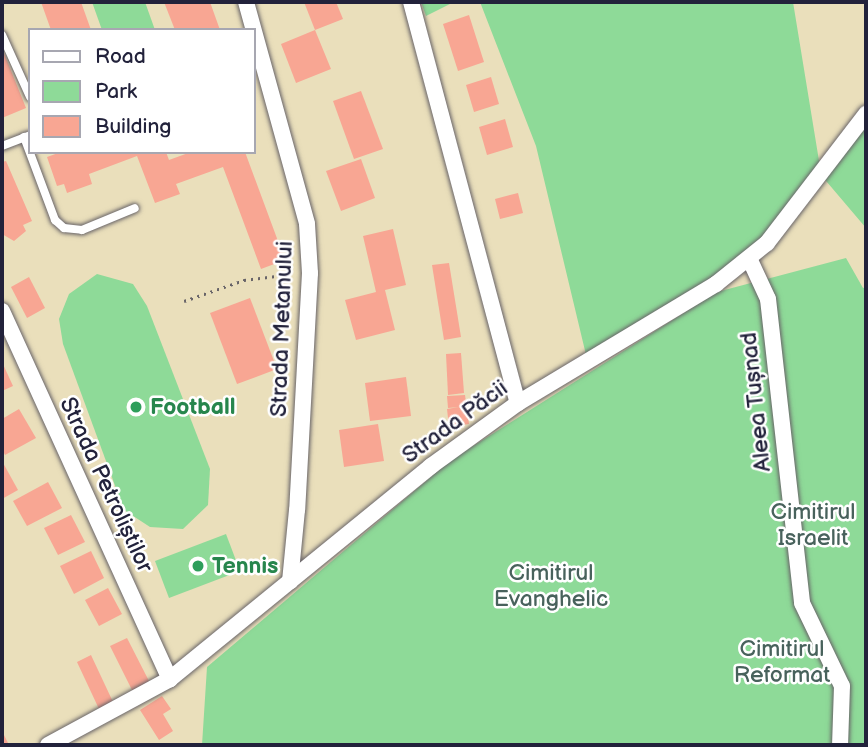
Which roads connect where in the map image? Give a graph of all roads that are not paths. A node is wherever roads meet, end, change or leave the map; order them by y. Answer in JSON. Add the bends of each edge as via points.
{"nodes":[{"id":1,"x":246,"y":2,"type":"edge"},
{"id":2,"x":411,"y":2,"type":"edge"},
{"id":3,"x":253,"y":28,"type":"edge"},
{"id":4,"x":2,"y":35,"type":"edge"},
{"id":5,"x":256,"y":38,"type":"edge"},
{"id":6,"x":28,"y":93,"type":"edge"},
{"id":7,"x":866,"y":114,"type":"edge"},
{"id":8,"x":27,"y":136,"type":"edge"},
{"id":9,"x":2,"y":146,"type":"edge"},
{"id":10,"x":33,"y":154,"type":"edge"},
{"id":11,"x":135,"y":208,"type":"dead end"},
{"id":12,"x":749,"y":258,"type":"junction"},
{"id":13,"x":2,"y":311,"type":"edge"},
{"id":14,"x":518,"y":403,"type":"junction"},
{"id":15,"x":290,"y":582,"type":"junction"},
{"id":16,"x":170,"y":678,"type":"junction"},
{"id":17,"x":48,"y":745,"type":"edge"},
{"id":18,"x":840,"y":745,"type":"edge"}],
"edges":[{"from":1,"to":3,"type":"street","name":"Strada Metanului"},
{"from":2,"to":14,"type":"street"},
{"from":4,"to":6,"type":"lane"},
{"from":5,"to":15,"type":"street","name":"Strada Metanului","via":[[307,224],[310,273]]},
{"from":7,"to":12,"type":"street","name":"Strada Păcii","via":[[767,243]]},
{"from":8,"to":9,"type":"lane"},
{"from":10,"to":11,"type":"lane","via":[[55,220],[64,228],[82,230]]},
{"from":12,"to":14,"type":"street","name":"Strada Păcii","via":[[716,284]]},
{"from":12,"to":18,"type":"street","name":"Aleea Tușnad","via":[[768,299],[802,603],[842,686]]},
{"from":13,"to":16,"type":"street","name":"Strada Petroliștilor"},
{"from":14,"to":15,"type":"street","name":"Strada Păcii","via":[[431,466]]},
{"from":15,"to":16,"type":"street","name":"Strada Păcii"},
{"from":16,"to":17,"type":"street","name":"Strada Păcii"}]}
